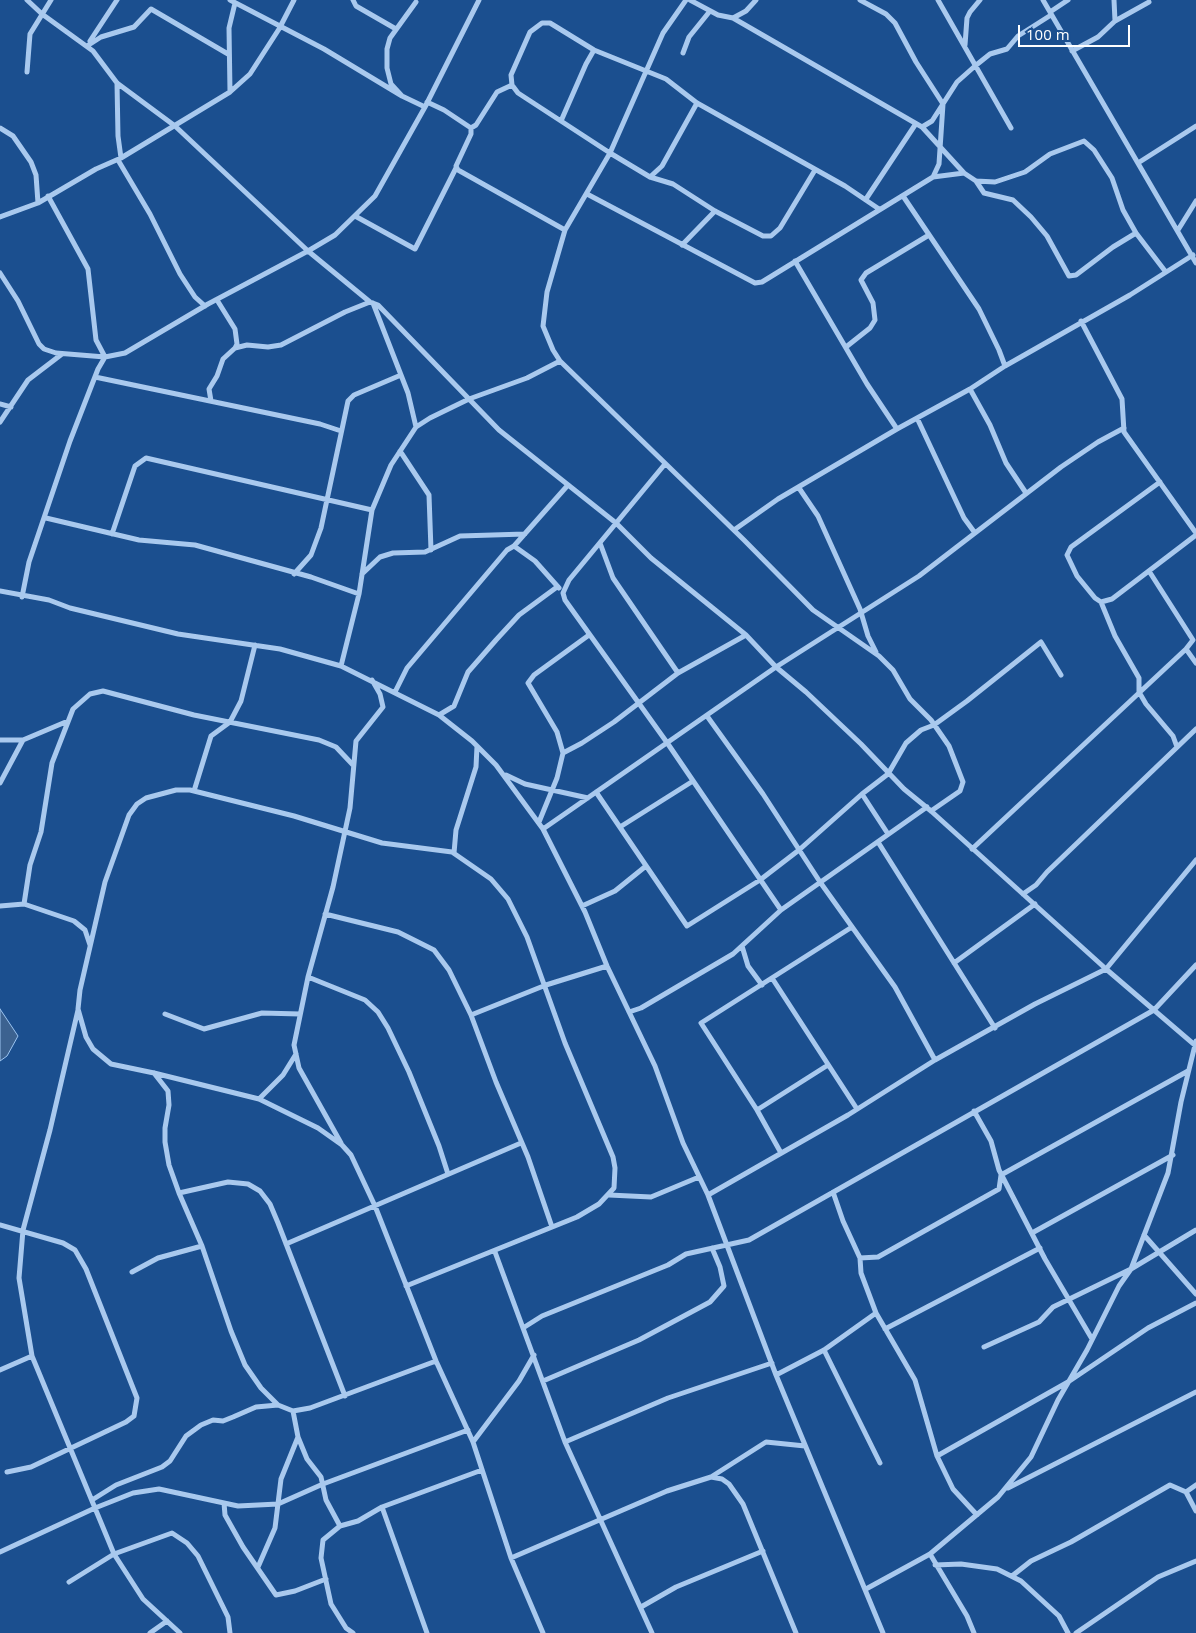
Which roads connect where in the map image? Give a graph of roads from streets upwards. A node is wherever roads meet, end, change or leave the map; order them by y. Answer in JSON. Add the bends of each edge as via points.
{"nodes":[{"id":1,"x":27,"y":0,"type":"edge"},
{"id":2,"x":50,"y":0,"type":"edge"},
{"id":3,"x":116,"y":0,"type":"edge"},
{"id":4,"x":294,"y":0,"type":"edge"},
{"id":5,"x":353,"y":0,"type":"edge"},
{"id":6,"x":479,"y":0,"type":"edge"},
{"id":7,"x":686,"y":0,"type":"edge"},
{"id":8,"x":690,"y":0,"type":"edge"},
{"id":9,"x":756,"y":0,"type":"edge"},
{"id":10,"x":860,"y":0,"type":"edge"},
{"id":11,"x":938,"y":0,"type":"edge"},
{"id":12,"x":980,"y":0,"type":"edge"},
{"id":13,"x":1043,"y":0,"type":"edge"},
{"id":14,"x":1068,"y":0,"type":"edge"},
{"id":15,"x":1114,"y":0,"type":"edge"},
{"id":16,"x":232,"y":1,"type":"edge"},
{"id":17,"x":416,"y":2,"type":"dead end"},
{"id":18,"x":1149,"y":2,"type":"dead end"},
{"id":19,"x":710,"y":10,"type":"junction"},
{"id":20,"x":42,"y":14,"type":"junction"},
{"id":21,"x":1050,"y":14,"type":"junction"},
{"id":22,"x":733,"y":18,"type":"junction"},
{"id":23,"x":1115,"y":21,"type":"junction"},
{"id":24,"x":280,"y":26,"type":"junction"},
{"id":25,"x":396,"y":28,"type":"junction"},
{"id":26,"x":86,"y":46,"type":"junction"},
{"id":27,"x":965,"y":46,"type":"junction"},
{"id":28,"x":594,"y":50,"type":"junction"},
{"id":29,"x":1072,"y":51,"type":"junction"},
{"id":30,"x":683,"y":53,"type":"dead end"},
{"id":31,"x":228,"y":54,"type":"junction"},
{"id":32,"x":975,"y":66,"type":"junction"},
{"id":33,"x":645,"y":70,"type":"junction"},
{"id":34,"x":27,"y":72,"type":"dead end"},
{"id":35,"x":117,"y":83,"type":"junction"},
{"id":36,"x":512,"y":85,"type":"junction"},
{"id":37,"x":230,"y":92,"type":"junction"},
{"id":38,"x":402,"y":96,"type":"junction"},
{"id":39,"x":697,"y":102,"type":"junction"},
{"id":40,"x":426,"y":104,"type":"junction"},
{"id":41,"x":944,"y":104,"type":"junction"},
{"id":42,"x":560,"y":121,"type":"junction"},
{"id":43,"x":915,"y":125,"type":"junction"},
{"id":44,"x":175,"y":126,"type":"junction"},
{"id":45,"x":1196,"y":126,"type":"edge"},
{"id":46,"x":922,"y":127,"type":"junction"},
{"id":47,"x":0,"y":128,"type":"edge"},
{"id":48,"x":471,"y":128,"type":"junction"},
{"id":49,"x":1011,"y":128,"type":"dead end"},
{"id":50,"x":940,"y":149,"type":"junction"},
{"id":51,"x":610,"y":153,"type":"junction"},
{"id":52,"x":119,"y":159,"type":"junction"},
{"id":53,"x":1138,"y":163,"type":"junction"},
{"id":54,"x":456,"y":168,"type":"junction"},
{"id":55,"x":815,"y":170,"type":"junction"},
{"id":56,"x":964,"y":173,"type":"junction"},
{"id":57,"x":650,"y":177,"type":"junction"},
{"id":58,"x":933,"y":177,"type":"junction"},
{"id":59,"x":976,"y":181,"type":"junction"},
{"id":60,"x":587,"y":194,"type":"junction"},
{"id":61,"x":48,"y":196,"type":"junction"},
{"id":62,"x":903,"y":196,"type":"junction"},
{"id":63,"x":866,"y":199,"type":"junction"},
{"id":64,"x":1196,"y":202,"type":"edge"},
{"id":65,"x":38,"y":203,"type":"junction"},
{"id":66,"x":879,"y":209,"type":"junction"},
{"id":67,"x":715,"y":211,"type":"junction"},
{"id":68,"x":354,"y":216,"type":"junction"},
{"id":69,"x":0,"y":217,"type":"edge"},
{"id":70,"x":565,"y":230,"type":"junction"},
{"id":71,"x":1178,"y":230,"type":"junction"},
{"id":72,"x":1136,"y":233,"type":"junction"},
{"id":73,"x":929,"y":235,"type":"junction"},
{"id":74,"x":682,"y":245,"type":"junction"},
{"id":75,"x":308,"y":251,"type":"junction"},
{"id":76,"x":1193,"y":255,"type":"junction"},
{"id":77,"x":795,"y":261,"type":"junction"},
{"id":78,"x":1196,"y":263,"type":"edge"},
{"id":79,"x":1165,"y":271,"type":"junction"},
{"id":80,"x":0,"y":273,"type":"edge"},
{"id":81,"x":217,"y":300,"type":"junction"},
{"id":82,"x":371,"y":302,"type":"junction"},
{"id":83,"x":205,"y":306,"type":"junction"},
{"id":84,"x":1081,"y":321,"type":"junction"},
{"id":85,"x":846,"y":347,"type":"junction"},
{"id":86,"x":235,"y":348,"type":"junction"},
{"id":87,"x":62,"y":353,"type":"junction"},
{"id":88,"x":106,"y":357,"type":"junction"},
{"id":89,"x":560,"y":361,"type":"junction"},
{"id":90,"x":1005,"y":366,"type":"junction"},
{"id":91,"x":401,"y":374,"type":"junction"},
{"id":92,"x":95,"y":377,"type":"junction"},
{"id":93,"x":970,"y":389,"type":"junction"},
{"id":94,"x":469,"y":399,"type":"junction"},
{"id":95,"x":211,"y":400,"type":"junction"},
{"id":96,"x":0,"y":404,"type":"edge"},
{"id":97,"x":11,"y":407,"type":"junction"},
{"id":98,"x":917,"y":418,"type":"junction"},
{"id":99,"x":0,"y":422,"type":"edge"},
{"id":100,"x":416,"y":428,"type":"junction"},
{"id":101,"x":1124,"y":428,"type":"junction"},
{"id":102,"x":897,"y":429,"type":"junction"},
{"id":103,"x":341,"y":431,"type":"junction"},
{"id":104,"x":400,"y":452,"type":"junction"},
{"id":105,"x":665,"y":464,"type":"junction"},
{"id":106,"x":1160,"y":482,"type":"junction"},
{"id":107,"x":568,"y":485,"type":"junction"},
{"id":108,"x":799,"y":488,"type":"junction"},
{"id":109,"x":1026,"y":493,"type":"junction"},
{"id":110,"x":327,"y":501,"type":"junction"},
{"id":111,"x":372,"y":510,"type":"junction"},
{"id":112,"x":46,"y":518,"type":"junction"},
{"id":113,"x":616,"y":524,"type":"junction"},
{"id":114,"x":734,"y":530,"type":"junction"},
{"id":115,"x":975,"y":533,"type":"junction"},
{"id":116,"x":112,"y":534,"type":"junction"},
{"id":117,"x":525,"y":534,"type":"junction"},
{"id":118,"x":1196,"y":534,"type":"edge"},
{"id":119,"x":600,"y":543,"type":"junction"},
{"id":120,"x":514,"y":546,"type":"junction"},
{"id":121,"x":431,"y":550,"type":"junction"},
{"id":122,"x":1149,"y":571,"type":"junction"},
{"id":123,"x":294,"y":574,"type":"junction"},
{"id":124,"x":362,"y":574,"type":"junction"},
{"id":125,"x":557,"y":587,"type":"junction"},
{"id":126,"x":0,"y":591,"type":"edge"},
{"id":127,"x":563,"y":593,"type":"junction"},
{"id":128,"x":359,"y":594,"type":"junction"},
{"id":129,"x":22,"y":597,"type":"junction"},
{"id":130,"x":1101,"y":602,"type":"junction"},
{"id":131,"x":861,"y":612,"type":"junction"},
{"id":132,"x":836,"y":628,"type":"junction"},
{"id":133,"x":589,"y":635,"type":"junction"},
{"id":134,"x":746,"y":635,"type":"junction"},
{"id":135,"x":1195,"y":639,"type":"edge"},
{"id":136,"x":255,"y":645,"type":"junction"},
{"id":137,"x":1186,"y":649,"type":"junction"},
{"id":138,"x":879,"y":656,"type":"junction"},
{"id":139,"x":1196,"y":663,"type":"edge"},
{"id":140,"x":340,"y":666,"type":"junction"},
{"id":141,"x":776,"y":667,"type":"junction"},
{"id":142,"x":678,"y":673,"type":"junction"},
{"id":143,"x":1061,"y":675,"type":"dead end"},
{"id":144,"x":372,"y":680,"type":"junction"},
{"id":145,"x":396,"y":692,"type":"junction"},
{"id":146,"x":1139,"y":692,"type":"junction"},
{"id":147,"x":638,"y":702,"type":"junction"},
{"id":148,"x":439,"y":715,"type":"junction"},
{"id":149,"x":707,"y":716,"type":"junction"},
{"id":150,"x":68,"y":721,"type":"junction"},
{"id":151,"x":230,"y":722,"type":"junction"},
{"id":152,"x":934,"y":724,"type":"junction"},
{"id":153,"x":1196,"y":729,"type":"edge"},
{"id":154,"x":0,"y":740,"type":"edge"},
{"id":155,"x":23,"y":740,"type":"junction"},
{"id":156,"x":668,"y":744,"type":"junction"},
{"id":157,"x":477,"y":746,"type":"junction"},
{"id":158,"x":1177,"y":747,"type":"junction"},
{"id":159,"x":562,"y":753,"type":"junction"},
{"id":160,"x":353,"y":765,"type":"junction"},
{"id":161,"x":503,"y":773,"type":"junction"},
{"id":162,"x":888,"y":774,"type":"junction"},
{"id":163,"x":693,"y":781,"type":"junction"},
{"id":164,"x":0,"y":783,"type":"edge"},
{"id":165,"x":553,"y":790,"type":"junction"},
{"id":166,"x":194,"y":791,"type":"junction"},
{"id":167,"x":596,"y":792,"type":"junction"},
{"id":168,"x":862,"y":794,"type":"junction"},
{"id":169,"x":588,"y":798,"type":"junction"},
{"id":170,"x":929,"y":809,"type":"junction"},
{"id":171,"x":539,"y":822,"type":"junction"},
{"id":172,"x":620,"y":827,"type":"junction"},
{"id":173,"x":543,"y":829,"type":"junction"},
{"id":174,"x":343,"y":831,"type":"junction"},
{"id":175,"x":888,"y":834,"type":"junction"},
{"id":176,"x":878,"y":842,"type":"junction"},
{"id":177,"x":972,"y":849,"type":"junction"},
{"id":178,"x":799,"y":850,"type":"junction"},
{"id":179,"x":454,"y":853,"type":"junction"},
{"id":180,"x":1196,"y":860,"type":"edge"},
{"id":181,"x":646,"y":866,"type":"junction"},
{"id":182,"x":760,"y":880,"type":"junction"},
{"id":183,"x":820,"y":882,"type":"junction"},
{"id":184,"x":1023,"y":894,"type":"junction"},
{"id":185,"x":24,"y":904,"type":"junction"},
{"id":186,"x":1035,"y":904,"type":"junction"},
{"id":187,"x":0,"y":906,"type":"edge"},
{"id":188,"x":582,"y":906,"type":"junction"},
{"id":189,"x":781,"y":910,"type":"junction"},
{"id":190,"x":325,"y":914,"type":"junction"},
{"id":191,"x":852,"y":927,"type":"junction"},
{"id":192,"x":742,"y":946,"type":"junction"},
{"id":193,"x":90,"y":948,"type":"junction"},
{"id":194,"x":954,"y":963,"type":"junction"},
{"id":195,"x":1196,"y":965,"type":"edge"},
{"id":196,"x":607,"y":966,"type":"junction"},
{"id":197,"x":1106,"y":969,"type":"junction"},
{"id":198,"x":308,"y":977,"type":"junction"},
{"id":199,"x":772,"y":978,"type":"junction"},
{"id":200,"x":546,"y":985,"type":"junction"},
{"id":201,"x":762,"y":985,"type":"junction"},
{"id":202,"x":78,"y":1009,"type":"junction"},
{"id":203,"x":1154,"y":1010,"type":"junction"},
{"id":204,"x":629,"y":1012,"type":"junction"},
{"id":205,"x":165,"y":1014,"type":"dead end"},
{"id":206,"x":300,"y":1014,"type":"junction"},
{"id":207,"x":471,"y":1015,"type":"junction"},
{"id":208,"x":995,"y":1028,"type":"junction"},
{"id":209,"x":1196,"y":1044,"type":"edge"},
{"id":210,"x":296,"y":1054,"type":"junction"},
{"id":211,"x":935,"y":1060,"type":"junction"},
{"id":212,"x":828,"y":1065,"type":"junction"},
{"id":213,"x":1188,"y":1071,"type":"junction"},
{"id":214,"x":154,"y":1073,"type":"junction"},
{"id":215,"x":259,"y":1099,"type":"junction"},
{"id":216,"x":857,"y":1109,"type":"junction"},
{"id":217,"x":757,"y":1110,"type":"junction"},
{"id":218,"x":974,"y":1111,"type":"junction"},
{"id":219,"x":521,"y":1143,"type":"junction"},
{"id":220,"x":342,"y":1145,"type":"junction"},
{"id":221,"x":781,"y":1153,"type":"junction"},
{"id":222,"x":1172,"y":1155,"type":"junction"},
{"id":223,"x":448,"y":1174,"type":"junction"},
{"id":224,"x":1001,"y":1175,"type":"junction"},
{"id":225,"x":699,"y":1177,"type":"junction"},
{"id":226,"x":834,"y":1192,"type":"junction"},
{"id":227,"x":178,"y":1193,"type":"junction"},
{"id":228,"x":609,"y":1195,"type":"junction"},
{"id":229,"x":708,"y":1195,"type":"junction"},
{"id":230,"x":375,"y":1206,"type":"junction"},
{"id":231,"x":0,"y":1225,"type":"edge"},
{"id":232,"x":552,"y":1227,"type":"junction"},
{"id":233,"x":23,"y":1230,"type":"junction"},
{"id":234,"x":1196,"y":1230,"type":"edge"},
{"id":235,"x":1032,"y":1233,"type":"junction"},
{"id":236,"x":1144,"y":1235,"type":"junction"},
{"id":237,"x":286,"y":1244,"type":"junction"},
{"id":238,"x":726,"y":1245,"type":"junction"},
{"id":239,"x":202,"y":1246,"type":"junction"},
{"id":240,"x":712,"y":1248,"type":"junction"},
{"id":241,"x":1040,"y":1248,"type":"junction"},
{"id":242,"x":495,"y":1252,"type":"junction"},
{"id":243,"x":1159,"y":1252,"type":"junction"},
{"id":244,"x":860,"y":1258,"type":"junction"},
{"id":245,"x":1131,"y":1269,"type":"junction"},
{"id":246,"x":132,"y":1272,"type":"dead end"},
{"id":247,"x":406,"y":1286,"type":"junction"},
{"id":248,"x":1196,"y":1294,"type":"edge"},
{"id":249,"x":1068,"y":1298,"type":"junction"},
{"id":250,"x":1196,"y":1303,"type":"edge"},
{"id":251,"x":876,"y":1313,"type":"junction"},
{"id":252,"x":523,"y":1328,"type":"junction"},
{"id":253,"x":885,"y":1330,"type":"junction"},
{"id":254,"x":1092,"y":1339,"type":"junction"},
{"id":255,"x":984,"y":1347,"type":"dead end"},
{"id":256,"x":824,"y":1350,"type":"junction"},
{"id":257,"x":534,"y":1355,"type":"junction"},
{"id":258,"x":32,"y":1356,"type":"junction"},
{"id":259,"x":436,"y":1361,"type":"junction"},
{"id":260,"x":772,"y":1363,"type":"junction"},
{"id":261,"x":0,"y":1370,"type":"edge"},
{"id":262,"x":776,"y":1375,"type":"junction"},
{"id":263,"x":543,"y":1381,"type":"junction"},
{"id":264,"x":1068,"y":1382,"type":"junction"},
{"id":265,"x":1196,"y":1392,"type":"edge"},
{"id":266,"x":345,"y":1396,"type":"junction"},
{"id":267,"x":278,"y":1405,"type":"junction"},
{"id":268,"x":293,"y":1411,"type":"junction"},
{"id":269,"x":468,"y":1430,"type":"junction"},
{"id":270,"x":298,"y":1437,"type":"junction"},
{"id":271,"x":473,"y":1442,"type":"junction"},
{"id":272,"x":565,"y":1442,"type":"junction"},
{"id":273,"x":805,"y":1446,"type":"junction"},
{"id":274,"x":70,"y":1447,"type":"junction"},
{"id":275,"x":937,"y":1456,"type":"junction"},
{"id":276,"x":880,"y":1463,"type":"dead end"},
{"id":277,"x":482,"y":1470,"type":"junction"},
{"id":278,"x":7,"y":1472,"type":"dead end"},
{"id":279,"x":711,"y":1477,"type":"junction"},
{"id":280,"x":323,"y":1484,"type":"junction"},
{"id":281,"x":1196,"y":1485,"type":"edge"},
{"id":282,"x":1005,"y":1489,"type":"junction"},
{"id":283,"x":1186,"y":1492,"type":"junction"},
{"id":284,"x":92,"y":1500,"type":"junction"},
{"id":285,"x":224,"y":1503,"type":"junction"},
{"id":286,"x":278,"y":1504,"type":"junction"},
{"id":287,"x":382,"y":1507,"type":"junction"},
{"id":288,"x":95,"y":1508,"type":"junction"},
{"id":289,"x":1196,"y":1511,"type":"edge"},
{"id":290,"x":977,"y":1515,"type":"junction"},
{"id":291,"x":601,"y":1519,"type":"junction"},
{"id":292,"x":340,"y":1526,"type":"junction"},
{"id":293,"x":763,"y":1551,"type":"junction"},
{"id":294,"x":0,"y":1552,"type":"edge"},
{"id":295,"x":114,"y":1554,"type":"junction"},
{"id":296,"x":930,"y":1554,"type":"junction"},
{"id":297,"x":511,"y":1558,"type":"junction"},
{"id":298,"x":1196,"y":1561,"type":"edge"},
{"id":299,"x":935,"y":1565,"type":"junction"},
{"id":300,"x":258,"y":1568,"type":"junction"},
{"id":301,"x":1012,"y":1576,"type":"junction"},
{"id":302,"x":326,"y":1579,"type":"junction"},
{"id":303,"x":69,"y":1582,"type":"dead end"},
{"id":304,"x":866,"y":1589,"type":"junction"},
{"id":305,"x":641,"y":1607,"type":"junction"},
{"id":306,"x":167,"y":1621,"type":"junction"},
{"id":307,"x":150,"y":1633,"type":"edge"},
{"id":308,"x":180,"y":1633,"type":"edge"},
{"id":309,"x":230,"y":1633,"type":"edge"},
{"id":310,"x":353,"y":1633,"type":"edge"},
{"id":311,"x":427,"y":1633,"type":"edge"},
{"id":312,"x":543,"y":1633,"type":"edge"},
{"id":313,"x":652,"y":1633,"type":"edge"},
{"id":314,"x":796,"y":1633,"type":"edge"},
{"id":315,"x":883,"y":1633,"type":"edge"},
{"id":316,"x":974,"y":1633,"type":"edge"},
{"id":317,"x":1068,"y":1633,"type":"edge"},
{"id":318,"x":1076,"y":1633,"type":"edge"}],
"edges":[{"from":1,"to":20,"type":"street"},
{"from":2,"to":20,"type":"street"},
{"from":3,"to":26,"type":"street"},
{"from":4,"to":24,"type":"street"},
{"from":5,"to":25,"type":"street","via":[[356,6]]},
{"from":6,"to":40,"type":"street"},
{"from":7,"to":33,"type":"street","via":[[663,33]]},
{"from":8,"to":19,"type":"street"},
{"from":9,"to":22,"type":"street"},
{"from":10,"to":41,"type":"street","via":[[886,14],[895,23]]},
{"from":11,"to":27,"type":"street"},
{"from":12,"to":27,"type":"street","via":[[967,18]]},
{"from":13,"to":21,"type":"street"},
{"from":14,"to":21,"type":"street"},
{"from":15,"to":23,"type":"street"},
{"from":16,"to":24,"type":"street"},
{"from":16,"to":31,"type":"street"},
{"from":17,"to":25,"type":"street"},
{"from":18,"to":23,"type":"street"},
{"from":19,"to":22,"type":"street"},
{"from":19,"to":30,"type":"street","via":[[690,37]]},
{"from":20,"to":26,"type":"street"},
{"from":20,"to":34,"type":"street","via":[[30,34]]},
{"from":21,"to":29,"type":"street"},
{"from":21,"to":32,"type":"street","via":[[1018,36],[1007,49],[990,54]]},
{"from":22,"to":43,"type":"street"},
{"from":23,"to":29,"type":"street","via":[[1098,37]]},
{"from":24,"to":37,"type":"street","via":[[250,74]]},
{"from":24,"to":38,"type":"street"},
{"from":25,"to":38,"type":"street","via":[[387,49],[387,68],[391,84]]},
{"from":26,"to":31,"type":"street","via":[[101,37],[134,27],[151,9]]},
{"from":26,"to":35,"type":"street"},
{"from":27,"to":32,"type":"street"},
{"from":28,"to":33,"type":"street"},
{"from":28,"to":36,"type":"street","via":[[550,23],[542,22],[530,32],[511,75]]},
{"from":28,"to":42,"type":"street"},
{"from":29,"to":53,"type":"street"},
{"from":31,"to":37,"type":"street"},
{"from":32,"to":41,"type":"street","via":[[958,82]]},
{"from":32,"to":49,"type":"street"},
{"from":33,"to":39,"type":"street","via":[[666,78]]},
{"from":33,"to":51,"type":"street"},
{"from":35,"to":44,"type":"street"},
{"from":35,"to":52,"type":"street"},
{"from":36,"to":42,"type":"street","via":[[518,93]]},
{"from":36,"to":48,"type":"street","via":[[497,92]]},
{"from":37,"to":44,"type":"street"},
{"from":38,"to":40,"type":"street"},
{"from":39,"to":55,"type":"street"},
{"from":39,"to":57,"type":"street","via":[[662,166]]},
{"from":40,"to":48,"type":"street","via":[[444,110]]},
{"from":40,"to":68,"type":"street","via":[[375,196]]},
{"from":41,"to":46,"type":"street","via":[[932,121]]},
{"from":41,"to":50,"type":"street"},
{"from":42,"to":51,"type":"street"},
{"from":43,"to":46,"type":"street"},
{"from":43,"to":63,"type":"street"},
{"from":44,"to":52,"type":"street"},
{"from":44,"to":75,"type":"street"},
{"from":45,"to":53,"type":"street"},
{"from":46,"to":50,"type":"street"},
{"from":47,"to":65,"type":"street","via":[[13,136],[31,162],[36,175]]},
{"from":48,"to":54,"type":"street"},
{"from":50,"to":56,"type":"street"},
{"from":50,"to":58,"type":"street","via":[[939,164]]},
{"from":51,"to":57,"type":"street"},
{"from":51,"to":60,"type":"street"},
{"from":52,"to":61,"type":"street"},
{"from":52,"to":83,"type":"street","via":[[180,274]]},
{"from":53,"to":71,"type":"street"},
{"from":54,"to":68,"type":"street","via":[[415,248]]},
{"from":54,"to":70,"type":"street"},
{"from":55,"to":63,"type":"street"},
{"from":55,"to":67,"type":"street","via":[[780,228],[771,236],[763,236]]},
{"from":56,"to":58,"type":"street"},
{"from":56,"to":59,"type":"street"},
{"from":57,"to":67,"type":"street","via":[[673,184]]},
{"from":58,"to":62,"type":"street"},
{"from":59,"to":72,"type":"street","via":[[984,193],[1013,200],[1031,217],[1047,236],[1069,276],[1076,275]]},
{"from":59,"to":72,"type":"street","via":[[995,182],[1026,172],[1050,154],[1084,141],[1094,150],[1112,178],[1123,210]]},
{"from":60,"to":70,"type":"street"},
{"from":60,"to":74,"type":"street"},
{"from":61,"to":65,"type":"street"},
{"from":61,"to":88,"type":"street","via":[[88,269],[96,340]]},
{"from":62,"to":66,"type":"street"},
{"from":62,"to":73,"type":"street"},
{"from":63,"to":66,"type":"street"},
{"from":64,"to":71,"type":"street"},
{"from":65,"to":69,"type":"street"},
{"from":66,"to":77,"type":"street"},
{"from":67,"to":74,"type":"street"},
{"from":68,"to":75,"type":"street","via":[[334,235]]},
{"from":70,"to":89,"type":"street","via":[[548,292],[543,326]]},
{"from":71,"to":76,"type":"street"},
{"from":72,"to":79,"type":"street"},
{"from":73,"to":85,"type":"street","via":[[866,273],[861,280],[873,303],[875,320]]},
{"from":73,"to":90,"type":"street","via":[[979,309]]},
{"from":74,"to":77,"type":"street","via":[[755,283]]},
{"from":75,"to":81,"type":"street"},
{"from":75,"to":82,"type":"street"},
{"from":76,"to":78,"type":"street"},
{"from":76,"to":79,"type":"street"},
{"from":77,"to":85,"type":"street"},
{"from":79,"to":84,"type":"street","via":[[1130,295]]},
{"from":80,"to":87,"type":"street","via":[[39,344],[50,352]]},
{"from":81,"to":83,"type":"street"},
{"from":81,"to":86,"type":"street","via":[[234,329]]},
{"from":82,"to":86,"type":"street","via":[[337,315],[281,345]]},
{"from":82,"to":91,"type":"street"},
{"from":82,"to":94,"type":"street","via":[[378,305]]},
{"from":83,"to":88,"type":"street","via":[[125,352]]},
{"from":84,"to":90,"type":"street"},
{"from":84,"to":101,"type":"street","via":[[1122,399]]},
{"from":85,"to":102,"type":"street"},
{"from":86,"to":95,"type":"street","via":[[223,359],[209,389]]},
{"from":87,"to":88,"type":"street"},
{"from":87,"to":97,"type":"street","via":[[28,380]]},
{"from":88,"to":92,"type":"street"},
{"from":89,"to":94,"type":"street","via":[[526,378]]},
{"from":89,"to":105,"type":"street"},
{"from":90,"to":93,"type":"street"},
{"from":91,"to":100,"type":"street"},
{"from":91,"to":103,"type":"street","via":[[350,398]]},
{"from":92,"to":95,"type":"street"},
{"from":92,"to":112,"type":"street","via":[[78,418]]},
{"from":93,"to":98,"type":"street"},
{"from":93,"to":109,"type":"street","via":[[1006,462]]},
{"from":94,"to":100,"type":"street"},
{"from":94,"to":107,"type":"street","via":[[499,430]]},
{"from":95,"to":103,"type":"street","via":[[331,426]]},
{"from":96,"to":97,"type":"street"},
{"from":97,"to":99,"type":"street"},
{"from":98,"to":102,"type":"street"},
{"from":98,"to":115,"type":"street","via":[[960,511]]},
{"from":100,"to":104,"type":"street"},
{"from":101,"to":106,"type":"street","via":[[1144,463]]},
{"from":101,"to":109,"type":"street","via":[[1098,442]]},
{"from":102,"to":108,"type":"street"},
{"from":103,"to":110,"type":"street"},
{"from":104,"to":111,"type":"street","via":[[382,483]]},
{"from":104,"to":121,"type":"street","via":[[429,495]]},
{"from":105,"to":113,"type":"street"},
{"from":105,"to":114,"type":"street"},
{"from":106,"to":118,"type":"street"},
{"from":106,"to":130,"type":"street","via":[[1071,547],[1067,555],[1078,576]]},
{"from":107,"to":113,"type":"street"},
{"from":107,"to":117,"type":"street"},
{"from":108,"to":114,"type":"street"},
{"from":108,"to":131,"type":"street","via":[[818,516]]},
{"from":109,"to":115,"type":"street"},
{"from":110,"to":111,"type":"street"},
{"from":110,"to":116,"type":"street","via":[[146,458],[136,466]]},
{"from":110,"to":123,"type":"street","via":[[311,555]]},
{"from":111,"to":124,"type":"street"},
{"from":112,"to":116,"type":"street"},
{"from":112,"to":129,"type":"street","via":[[29,562]]},
{"from":113,"to":119,"type":"street"},
{"from":113,"to":134,"type":"street"},
{"from":114,"to":132,"type":"street","via":[[813,610]]},
{"from":115,"to":131,"type":"street","via":[[918,576]]},
{"from":116,"to":123,"type":"street","via":[[195,545]]},
{"from":117,"to":120,"type":"street"},
{"from":117,"to":121,"type":"street","via":[[460,536]]},
{"from":118,"to":122,"type":"street"},
{"from":119,"to":127,"type":"street","via":[[569,580]]},
{"from":119,"to":142,"type":"street","via":[[613,578]]},
{"from":120,"to":125,"type":"street","via":[[535,561]]},
{"from":120,"to":145,"type":"street","via":[[507,550],[407,668]]},
{"from":121,"to":124,"type":"street","via":[[387,554],[375,560]]},
{"from":122,"to":130,"type":"street","via":[[1112,599]]},
{"from":122,"to":135,"type":"street"},
{"from":123,"to":128,"type":"street"},
{"from":124,"to":128,"type":"street"},
{"from":125,"to":127,"type":"street"},
{"from":125,"to":148,"type":"street","via":[[519,615],[468,672],[454,706]]},
{"from":126,"to":129,"type":"street"},
{"from":127,"to":133,"type":"street"},
{"from":128,"to":140,"type":"street"},
{"from":129,"to":136,"type":"street","via":[[49,600],[178,634]]},
{"from":130,"to":146,"type":"street","via":[[1115,636],[1139,678]]},
{"from":131,"to":132,"type":"street"},
{"from":131,"to":138,"type":"street","via":[[869,640]]},
{"from":132,"to":138,"type":"street"},
{"from":132,"to":141,"type":"street"},
{"from":133,"to":147,"type":"street"},
{"from":133,"to":159,"type":"street","via":[[534,675],[528,683],[557,732]]},
{"from":134,"to":141,"type":"street"},
{"from":134,"to":142,"type":"street"},
{"from":135,"to":137,"type":"street"},
{"from":136,"to":140,"type":"street"},
{"from":136,"to":151,"type":"street","via":[[241,701]]},
{"from":137,"to":139,"type":"street"},
{"from":137,"to":146,"type":"street"},
{"from":138,"to":152,"type":"street","via":[[894,670],[910,699]]},
{"from":140,"to":144,"type":"street"},
{"from":141,"to":149,"type":"street"},
{"from":141,"to":162,"type":"street","via":[[806,692]]},
{"from":142,"to":147,"type":"street"},
{"from":143,"to":152,"type":"street","via":[[1041,642]]},
{"from":144,"to":145,"type":"street"},
{"from":144,"to":160,"type":"street","via":[[383,707],[356,741]]},
{"from":145,"to":148,"type":"street"},
{"from":146,"to":158,"type":"street","via":[[1174,736]]},
{"from":146,"to":177,"type":"street"},
{"from":147,"to":156,"type":"street"},
{"from":147,"to":159,"type":"street","via":[[582,744]]},
{"from":148,"to":157,"type":"street"},
{"from":149,"to":156,"type":"street"},
{"from":149,"to":178,"type":"street"},
{"from":150,"to":151,"type":"street","via":[[82,700],[103,691]]},
{"from":150,"to":155,"type":"street"},
{"from":150,"to":185,"type":"street","via":[[52,763],[41,832],[30,865]]},
{"from":151,"to":160,"type":"street","via":[[319,740],[336,747]]},
{"from":151,"to":166,"type":"street","via":[[212,736]]},
{"from":152,"to":162,"type":"street","via":[[906,743]]},
{"from":152,"to":170,"type":"street","via":[[949,746],[963,786]]},
{"from":153,"to":158,"type":"street"},
{"from":154,"to":155,"type":"street"},
{"from":155,"to":164,"type":"street"},
{"from":156,"to":163,"type":"street"},
{"from":156,"to":167,"type":"street"},
{"from":157,"to":161,"type":"street"},
{"from":157,"to":179,"type":"street","via":[[476,767],[456,830]]},
{"from":158,"to":184,"type":"street"},
{"from":159,"to":165,"type":"street"},
{"from":160,"to":174,"type":"street","via":[[351,800]]},
{"from":161,"to":165,"type":"street","via":[[526,784]]},
{"from":161,"to":171,"type":"street"},
{"from":162,"to":168,"type":"street"},
{"from":162,"to":170,"type":"street"},
{"from":163,"to":172,"type":"street"},
{"from":163,"to":182,"type":"street"},
{"from":165,"to":169,"type":"street"},
{"from":165,"to":171,"type":"street"},
{"from":166,"to":174,"type":"street"},
{"from":166,"to":193,"type":"street","via":[[176,790],[154,795],[133,809],[105,882]]},
{"from":167,"to":169,"type":"street"},
{"from":167,"to":172,"type":"street"},
{"from":168,"to":175,"type":"street"},
{"from":168,"to":178,"type":"street"},
{"from":169,"to":173,"type":"street"},
{"from":170,"to":175,"type":"street"},
{"from":170,"to":177,"type":"street"},
{"from":171,"to":173,"type":"street"},
{"from":172,"to":181,"type":"street"},
{"from":173,"to":188,"type":"street"},
{"from":174,"to":179,"type":"street","via":[[382,843]]},
{"from":174,"to":190,"type":"street","via":[[334,886]]},
{"from":175,"to":176,"type":"street"},
{"from":176,"to":183,"type":"street"},
{"from":176,"to":194,"type":"street"},
{"from":177,"to":184,"type":"street"},
{"from":178,"to":182,"type":"street"},
{"from":178,"to":183,"type":"street"},
{"from":179,"to":200,"type":"street","via":[[491,879],[508,899]]},
{"from":180,"to":197,"type":"street"},
{"from":181,"to":182,"type":"street","via":[[687,926]]},
{"from":181,"to":188,"type":"street","via":[[614,891]]},
{"from":182,"to":189,"type":"street"},
{"from":183,"to":189,"type":"street"},
{"from":183,"to":191,"type":"street"},
{"from":184,"to":186,"type":"street"},
{"from":185,"to":187,"type":"street"},
{"from":185,"to":193,"type":"street","via":[[74,920],[89,938]]},
{"from":186,"to":194,"type":"street"},
{"from":186,"to":197,"type":"street"},
{"from":188,"to":196,"type":"street"},
{"from":189,"to":192,"type":"street"},
{"from":190,"to":198,"type":"street"},
{"from":190,"to":207,"type":"street","via":[[398,932],[434,950],[449,970]]},
{"from":191,"to":199,"type":"street"},
{"from":191,"to":211,"type":"street","via":[[895,988]]},
{"from":192,"to":201,"type":"street","via":[[748,966]]},
{"from":192,"to":204,"type":"street"},
{"from":193,"to":202,"type":"street"},
{"from":194,"to":208,"type":"street"},
{"from":195,"to":203,"type":"street"},
{"from":196,"to":200,"type":"street"},
{"from":196,"to":204,"type":"street"},
{"from":197,"to":203,"type":"street"},
{"from":197,"to":208,"type":"street"},
{"from":198,"to":206,"type":"street"},
{"from":198,"to":223,"type":"street","via":[[365,1000],[378,1012],[409,1072]]},
{"from":199,"to":201,"type":"street"},
{"from":199,"to":212,"type":"street"},
{"from":200,"to":207,"type":"street"},
{"from":200,"to":228,"type":"street","via":[[565,1044],[613,1158],[616,1178]]},
{"from":201,"to":217,"type":"street","via":[[701,1023]]},
{"from":202,"to":214,"type":"street","via":[[86,1037],[103,1059],[111,1064]]},
{"from":202,"to":233,"type":"street"},
{"from":203,"to":209,"type":"street"},
{"from":203,"to":218,"type":"street"},
{"from":204,"to":225,"type":"street","via":[[655,1066]]},
{"from":205,"to":206,"type":"street","via":[[204,1029],[262,1013]]},
{"from":206,"to":210,"type":"street","via":[[294,1045]]},
{"from":207,"to":219,"type":"street"},
{"from":208,"to":211,"type":"street"},
{"from":209,"to":213,"type":"street"},
{"from":210,"to":215,"type":"street","via":[[283,1075]]},
{"from":210,"to":220,"type":"street","via":[[309,1089]]},
{"from":211,"to":216,"type":"street"},
{"from":212,"to":216,"type":"street"},
{"from":212,"to":217,"type":"street"},
{"from":213,"to":222,"type":"street"},
{"from":213,"to":224,"type":"street"},
{"from":214,"to":215,"type":"street"},
{"from":214,"to":227,"type":"street","via":[[168,1091],[165,1142]]},
{"from":215,"to":220,"type":"street","via":[[318,1128]]},
{"from":216,"to":221,"type":"street"},
{"from":217,"to":221,"type":"street"},
{"from":218,"to":224,"type":"street","via":[[991,1141]]},
{"from":218,"to":226,"type":"street"},
{"from":219,"to":223,"type":"street"},
{"from":219,"to":232,"type":"street"},
{"from":220,"to":230,"type":"street"},
{"from":221,"to":229,"type":"street"},
{"from":222,"to":235,"type":"street"},
{"from":222,"to":236,"type":"street"},
{"from":223,"to":230,"type":"street"},
{"from":224,"to":235,"type":"street"},
{"from":224,"to":244,"type":"street","via":[[999,1190],[878,1256]]},
{"from":225,"to":228,"type":"street","via":[[651,1197]]},
{"from":225,"to":229,"type":"street"},
{"from":226,"to":238,"type":"street","via":[[749,1240]]},
{"from":226,"to":244,"type":"street","via":[[843,1222]]},
{"from":227,"to":237,"type":"street","via":[[220,1183],[248,1184],[260,1191],[270,1204]]},
{"from":227,"to":239,"type":"street"},
{"from":228,"to":232,"type":"street","via":[[589,1211]]},
{"from":229,"to":238,"type":"street"},
{"from":230,"to":237,"type":"street"},
{"from":230,"to":247,"type":"street"},
{"from":231,"to":233,"type":"street"},
{"from":232,"to":242,"type":"street"},
{"from":233,"to":258,"type":"street","via":[[20,1278]]},
{"from":233,"to":274,"type":"street","via":[[69,1245],[80,1258],[137,1398],[134,1416],[126,1422]]},
{"from":234,"to":243,"type":"street"},
{"from":235,"to":241,"type":"street"},
{"from":236,"to":243,"type":"street"},
{"from":236,"to":245,"type":"street"},
{"from":237,"to":266,"type":"street"},
{"from":238,"to":240,"type":"street"},
{"from":238,"to":260,"type":"street"},
{"from":239,"to":246,"type":"street","via":[[158,1258]]},
{"from":239,"to":267,"type":"street","via":[[245,1365]]},
{"from":240,"to":252,"type":"street","via":[[686,1254],[668,1265],[542,1316]]},
{"from":240,"to":263,"type":"street","via":[[724,1286],[710,1302],[639,1340]]},
{"from":241,"to":249,"type":"street"},
{"from":241,"to":253,"type":"street"},
{"from":242,"to":247,"type":"street"},
{"from":242,"to":252,"type":"street"},
{"from":243,"to":245,"type":"street"},
{"from":243,"to":248,"type":"street"},
{"from":244,"to":251,"type":"street","via":[[861,1273]]},
{"from":245,"to":249,"type":"street"},
{"from":245,"to":254,"type":"street"},
{"from":247,"to":259,"type":"street"},
{"from":249,"to":254,"type":"street"},
{"from":249,"to":255,"type":"street","via":[[1053,1307],[1039,1322]]},
{"from":250,"to":264,"type":"street","via":[[1148,1328]]},
{"from":251,"to":253,"type":"street"},
{"from":251,"to":256,"type":"street"},
{"from":252,"to":257,"type":"street"},
{"from":253,"to":275,"type":"street","via":[[914,1380]]},
{"from":254,"to":264,"type":"street"},
{"from":256,"to":262,"type":"street"},
{"from":256,"to":276,"type":"street"},
{"from":257,"to":263,"type":"street"},
{"from":257,"to":271,"type":"street","via":[[519,1381]]},
{"from":258,"to":261,"type":"street"},
{"from":258,"to":274,"type":"street"},
{"from":259,"to":266,"type":"street"},
{"from":259,"to":269,"type":"street"},
{"from":260,"to":262,"type":"street"},
{"from":260,"to":272,"type":"street","via":[[668,1398]]},
{"from":262,"to":273,"type":"street"},
{"from":263,"to":272,"type":"street"},
{"from":264,"to":275,"type":"street"},
{"from":264,"to":282,"type":"street","via":[[1031,1457]]},
{"from":265,"to":282,"type":"street"},
{"from":266,"to":268,"type":"street"},
{"from":267,"to":268,"type":"street"},
{"from":267,"to":284,"type":"street","via":[[256,1407],[233,1418],[201,1425],[186,1436],[170,1461],[162,1467],[116,1485]]},
{"from":268,"to":270,"type":"street"},
{"from":269,"to":271,"type":"street"},
{"from":269,"to":280,"type":"street"},
{"from":270,"to":280,"type":"street"},
{"from":270,"to":286,"type":"street","via":[[285,1465]]},
{"from":271,"to":277,"type":"street"},
{"from":272,"to":291,"type":"street"},
{"from":273,"to":279,"type":"street","via":[[766,1442]]},
{"from":273,"to":304,"type":"street"},
{"from":274,"to":278,"type":"street","via":[[31,1467]]},
{"from":274,"to":284,"type":"street"},
{"from":275,"to":290,"type":"street","via":[[953,1489]]},
{"from":277,"to":287,"type":"street"},
{"from":277,"to":297,"type":"street"},
{"from":279,"to":291,"type":"street","via":[[667,1491]]},
{"from":279,"to":293,"type":"street","via":[[722,1479],[737,1494]]},
{"from":280,"to":286,"type":"street"},
{"from":280,"to":292,"type":"street","via":[[331,1512]]},
{"from":281,"to":283,"type":"street"},
{"from":282,"to":290,"type":"street"},
{"from":283,"to":289,"type":"street"},
{"from":283,"to":301,"type":"street","via":[[1170,1485],[1071,1542],[1031,1561]]},
{"from":284,"to":288,"type":"street"},
{"from":285,"to":286,"type":"street","via":[[238,1506]]},
{"from":285,"to":288,"type":"street","via":[[159,1489],[133,1493]]},
{"from":285,"to":300,"type":"street","via":[[225,1515]]},
{"from":286,"to":300,"type":"street","via":[[274,1528]]},
{"from":287,"to":292,"type":"street"},
{"from":287,"to":311,"type":"street"},
{"from":288,"to":294,"type":"street"},
{"from":288,"to":295,"type":"street"},
{"from":290,"to":296,"type":"street"},
{"from":291,"to":297,"type":"street"},
{"from":291,"to":305,"type":"street"},
{"from":292,"to":302,"type":"street","via":[[323,1540],[321,1558]]},
{"from":293,"to":305,"type":"street","via":[[676,1587]]},
{"from":293,"to":314,"type":"street"},
{"from":295,"to":303,"type":"street"},
{"from":295,"to":306,"type":"street","via":[[142,1599]]},
{"from":295,"to":309,"type":"street","via":[[160,1536],[178,1536],[198,1556],[228,1617]]},
{"from":296,"to":299,"type":"street"},
{"from":296,"to":304,"type":"street"},
{"from":297,"to":312,"type":"street"},
{"from":298,"to":318,"type":"street","via":[[1158,1577]]},
{"from":299,"to":301,"type":"street","via":[[961,1564],[997,1569]]},
{"from":299,"to":316,"type":"street"},
{"from":300,"to":302,"type":"street","via":[[276,1595]]},
{"from":301,"to":317,"type":"street","via":[[1039,1595],[1060,1616]]},
{"from":302,"to":310,"type":"street","via":[[331,1604],[346,1628]]},
{"from":304,"to":315,"type":"street"},
{"from":305,"to":313,"type":"street"},
{"from":306,"to":307,"type":"street"},
{"from":306,"to":308,"type":"street"}]}
